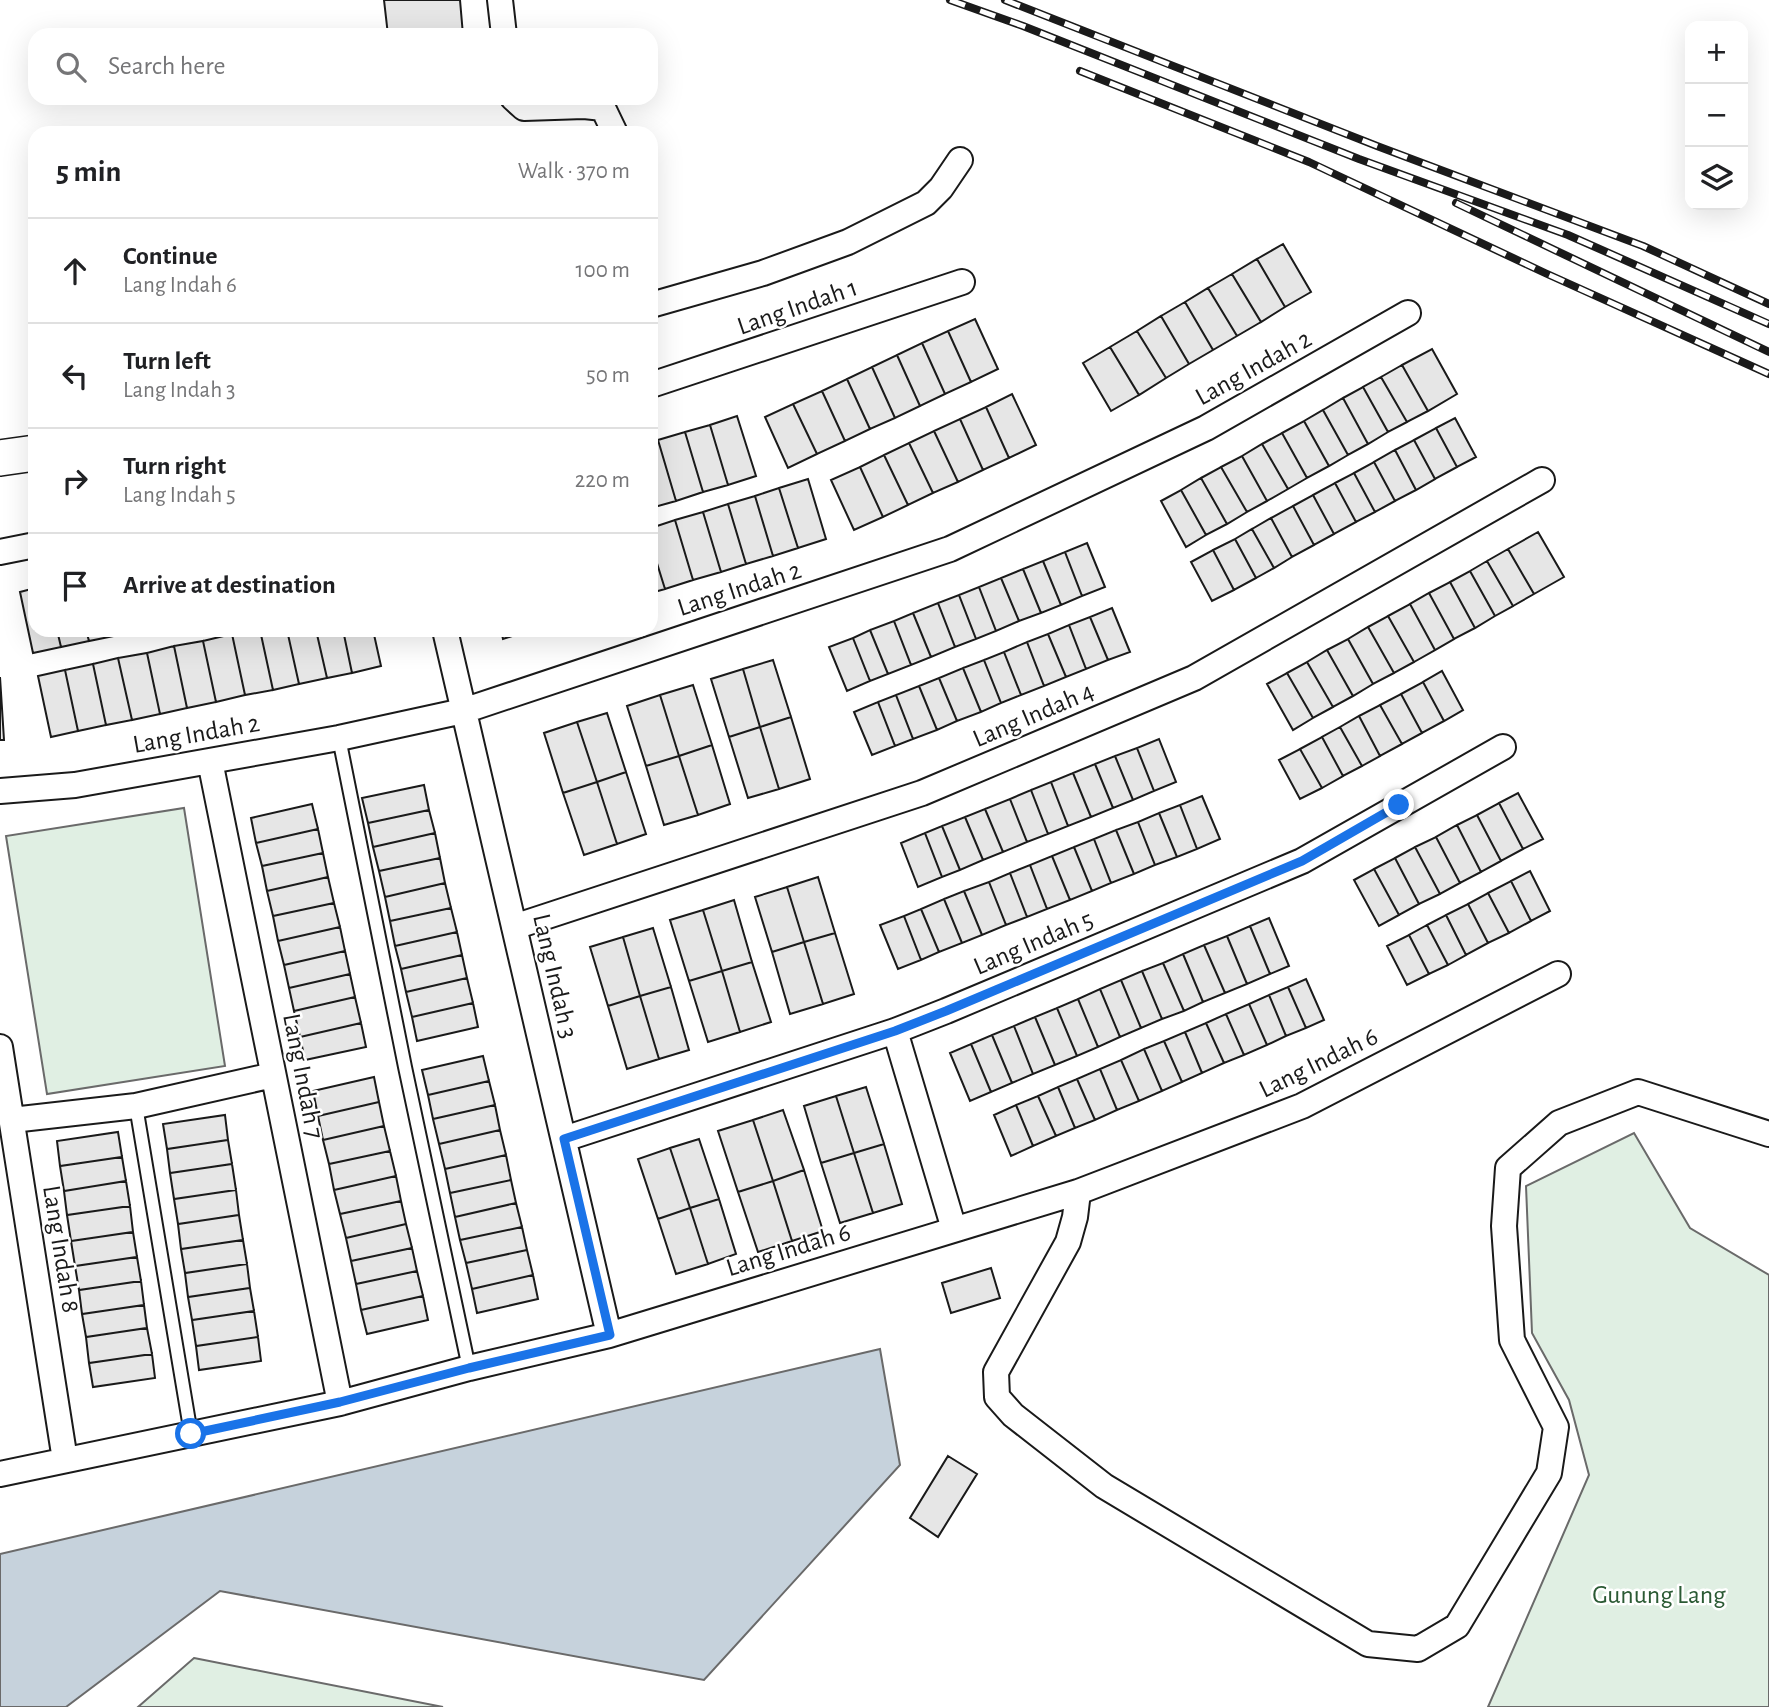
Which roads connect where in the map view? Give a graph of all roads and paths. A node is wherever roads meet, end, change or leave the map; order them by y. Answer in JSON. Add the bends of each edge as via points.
{"nodes":[{"id":1,"x":500,"y":0,"type":"edge"},
{"id":2,"x":502,"y":28,"type":"edge"},
{"id":3,"x":521,"y":105,"type":"edge"},
{"id":4,"x":612,"y":126,"type":"edge"},
{"id":5,"x":960,"y":160,"type":"dead end"},
{"id":6,"x":962,"y":282,"type":"dead end"},
{"id":7,"x":658,"y":303,"type":"edge"},
{"id":8,"x":1408,"y":313,"type":"dead end"},
{"id":9,"x":658,"y":383,"type":"edge"},
{"id":10,"x":28,"y":454,"type":"edge"},
{"id":11,"x":0,"y":458,"type":"edge"},
{"id":12,"x":1542,"y":480,"type":"dead end"},
{"id":13,"x":28,"y":546,"type":"edge"},
{"id":14,"x":0,"y":552,"type":"edge"},
{"id":15,"x":446,"y":637,"type":"edge"},
{"id":16,"x":463,"y":711,"type":"junction"},
{"id":17,"x":339,"y":738,"type":"junction"},
{"id":18,"x":1503,"y":747,"type":"dead end"},
{"id":19,"x":210,"y":761,"type":"junction"},
{"id":20,"x":0,"y":791,"type":"edge"},
{"id":21,"x":514,"y":927,"type":"junction"},
{"id":22,"x":1558,"y":974,"type":"dead end"},
{"id":23,"x":895,"y":1031,"type":"junction"},
{"id":24,"x":0,"y":1047,"type":"edge"},
{"id":25,"x":273,"y":1075,"type":"junction"},
{"id":26,"x":136,"y":1106,"type":"junction"},
{"id":27,"x":12,"y":1120,"type":"junction"},
{"id":28,"x":1769,"y":1134,"type":"edge"},
{"id":29,"x":564,"y":1139,"type":"junction"},
{"id":30,"x":1078,"y":1192,"type":"junction"},
{"id":31,"x":954,"y":1228,"type":"junction"},
{"id":32,"x":610,"y":1335,"type":"junction"},
{"id":33,"x":469,"y":1368,"type":"junction"},
{"id":34,"x":340,"y":1402,"type":"junction"},
{"id":35,"x":191,"y":1434,"type":"junction"},
{"id":36,"x":65,"y":1460,"type":"junction"},
{"id":37,"x":0,"y":1474,"type":"edge"}],
"edges":[{"from":1,"to":2,"type":"street"},
{"from":3,"to":4,"type":"street","via":[[603,108]]},
{"from":5,"to":7,"type":"street","via":[[926,203],[848,242],[763,273]]},
{"from":6,"to":9,"type":"street","name":"Lang Indah 1"},
{"from":8,"to":16,"type":"street","name":"Lang Indah 2","via":[[1206,428],[950,549]]},
{"from":10,"to":11,"type":"street"},
{"from":12,"to":21,"type":"street","name":"Lang Indah 4","via":[[1194,678],[922,793]]},
{"from":13,"to":14,"type":"street"},
{"from":15,"to":16,"type":"street","name":"Lang Indah 3"},
{"from":16,"to":17,"type":"street","name":"Lang Indah 2"},
{"from":16,"to":21,"type":"street","name":"Lang Indah 3"},
{"from":17,"to":19,"type":"street","name":"Lang Indah 2"},
{"from":17,"to":33,"type":"lane"},
{"from":18,"to":23,"type":"street","name":"Lang Indah 5","via":[[1302,861]]},
{"from":19,"to":20,"type":"street","name":"Lang Indah 2","via":[[75,785]]},
{"from":19,"to":25,"type":"street","name":"Lang Indah 7"},
{"from":21,"to":29,"type":"street","name":"Lang Indah 3"},
{"from":22,"to":30,"type":"street","name":"Lang Indah 6","via":[[1302,1106]]},
{"from":23,"to":29,"type":"street","name":"Lang Indah 5"},
{"from":23,"to":31,"type":"street"},
{"from":24,"to":27,"type":"street","name":"Lang Indah 8"},
{"from":25,"to":26,"type":"street"},
{"from":25,"to":34,"type":"street","name":"Lang Indah 7"},
{"from":26,"to":27,"type":"street"},
{"from":26,"to":35,"type":"lane"},
{"from":27,"to":36,"type":"street","name":"Lang Indah 8"},
{"from":28,"to":30,"type":"street","via":[[1638,1092],[1559,1123],[1508,1168],[1504,1226],[1512,1340],[1556,1426],[1549,1473],[1457,1626],[1418,1649],[1367,1644],[1104,1486],[1013,1415],[997,1397],[996,1372],[1068,1242]]},
{"from":29,"to":32,"type":"street","name":"Lang Indah 3"},
{"from":30,"to":31,"type":"street","name":"Lang Indah 6"},
{"from":31,"to":32,"type":"street","name":"Lang Indah 6"},
{"from":32,"to":33,"type":"street","name":"Lang Indah 6"},
{"from":33,"to":34,"type":"street","name":"Lang Indah 6"},
{"from":34,"to":35,"type":"street","name":"Lang Indah 6"},
{"from":35,"to":36,"type":"street","name":"Lang Indah 6"},
{"from":36,"to":37,"type":"street","name":"Lang Indah 6"}]}
